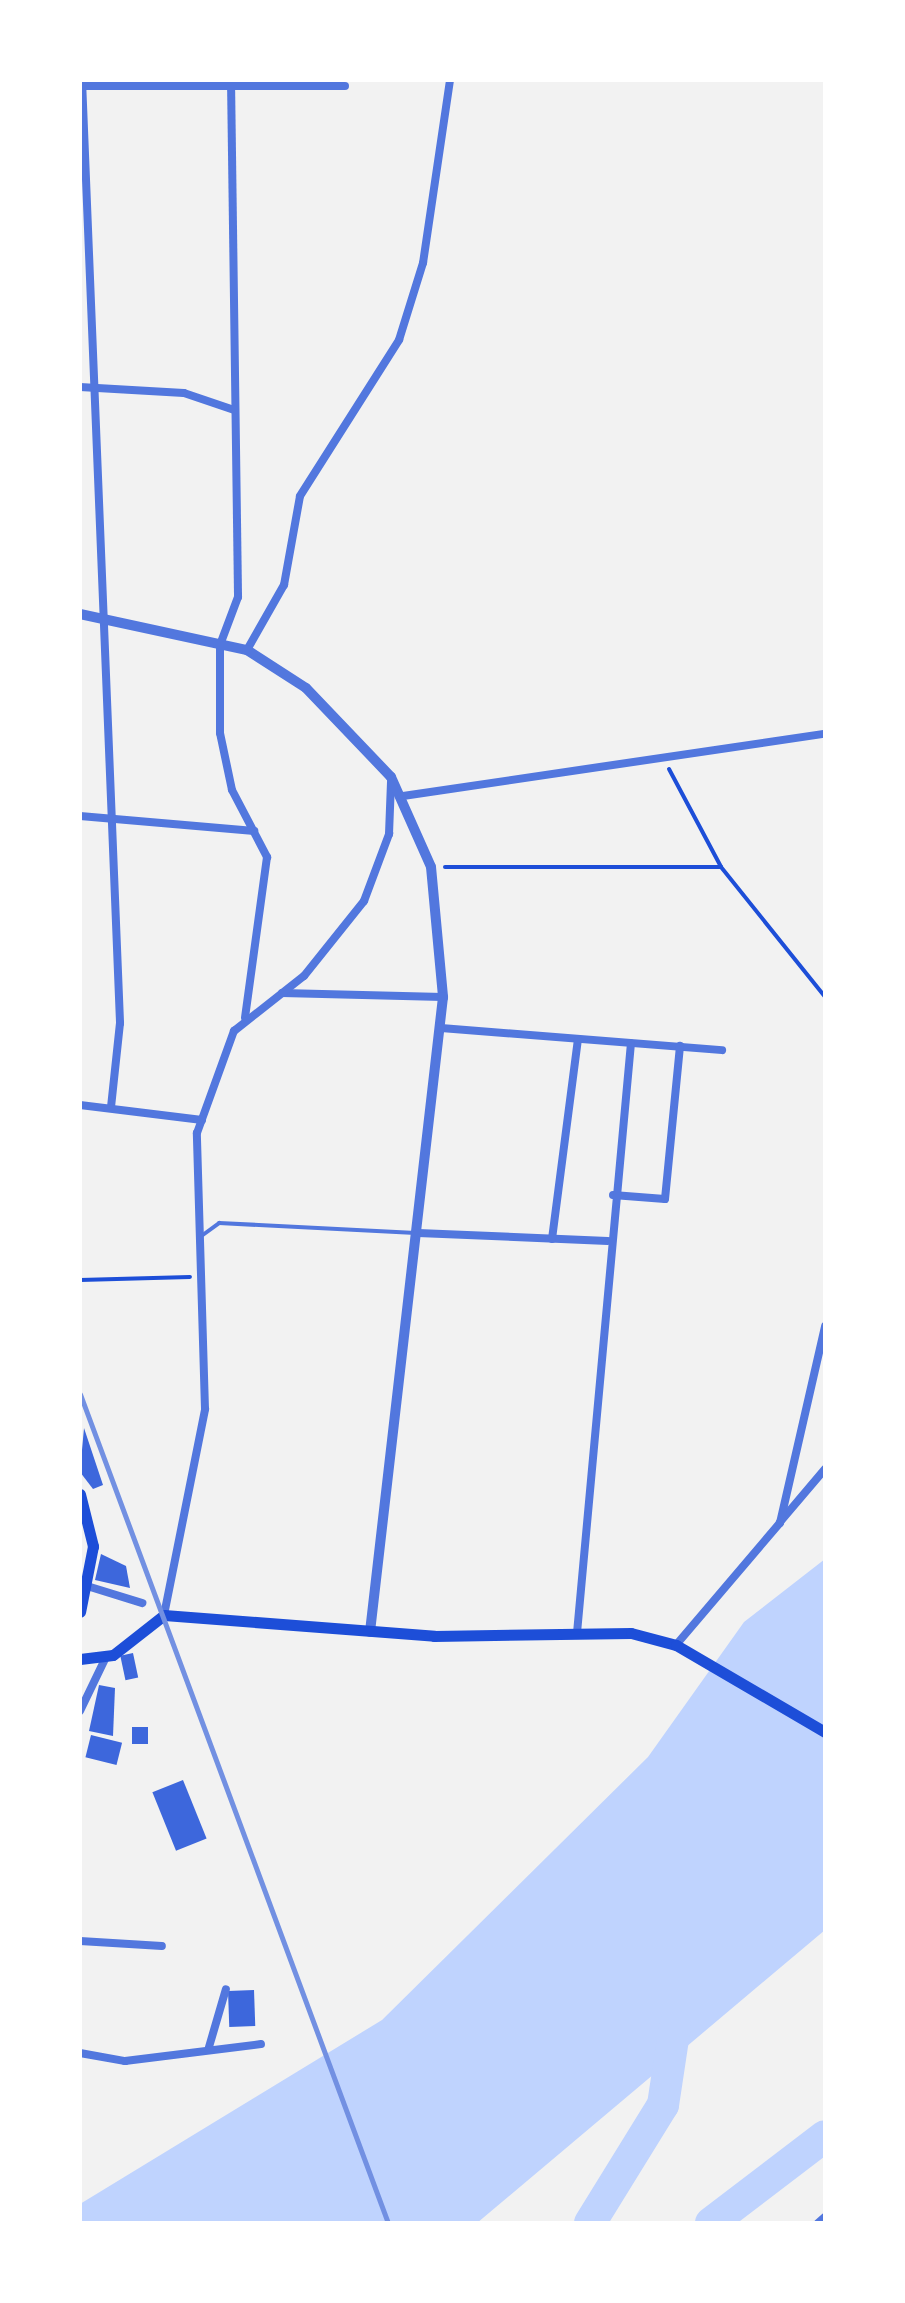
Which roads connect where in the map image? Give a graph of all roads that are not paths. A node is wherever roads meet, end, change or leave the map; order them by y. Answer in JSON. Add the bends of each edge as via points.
{"nodes":[{"id":1,"x":450,"y":80,"type":"edge"},
{"id":2,"x":231,"y":82,"type":"edge"},
{"id":3,"x":82,"y":84,"type":"edge"},
{"id":4,"x":345,"y":86,"type":"dead end"},
{"id":5,"x":80,"y":387,"type":"edge"},
{"id":6,"x":94,"y":387,"type":"junction"},
{"id":7,"x":234,"y":410,"type":"junction"},
{"id":8,"x":80,"y":614,"type":"edge"},
{"id":9,"x":98,"y":616,"type":"junction"},
{"id":10,"x":220,"y":645,"type":"junction"},
{"id":11,"x":246,"y":650,"type":"junction"},
{"id":12,"x":825,"y":734,"type":"edge"},
{"id":13,"x":391,"y":777,"type":"junction"},
{"id":14,"x":403,"y":796,"type":"junction"},
{"id":15,"x":80,"y":816,"type":"edge"},
{"id":16,"x":108,"y":816,"type":"junction"},
{"id":17,"x":254,"y":831,"type":"junction"},
{"id":18,"x":282,"y":994,"type":"junction"},
{"id":19,"x":443,"y":998,"type":"junction"},
{"id":20,"x":245,"y":1018,"type":"junction"},
{"id":21,"x":440,"y":1028,"type":"junction"},
{"id":22,"x":578,"y":1040,"type":"junction"},
{"id":23,"x":631,"y":1043,"type":"junction"},
{"id":24,"x":680,"y":1046,"type":"junction"},
{"id":25,"x":722,"y":1050,"type":"dead end"},
{"id":26,"x":80,"y":1105,"type":"edge"},
{"id":27,"x":111,"y":1107,"type":"junction"},
{"id":28,"x":202,"y":1120,"type":"junction"},
{"id":29,"x":613,"y":1195,"type":"junction"},
{"id":30,"x":418,"y":1233,"type":"junction"},
{"id":31,"x":196,"y":1240,"type":"junction"},
{"id":32,"x":552,"y":1240,"type":"junction"},
{"id":33,"x":608,"y":1241,"type":"junction"},
{"id":34,"x":825,"y":1326,"type":"edge"},
{"id":35,"x":825,"y":1469,"type":"edge"},
{"id":36,"x":80,"y":1494,"type":"edge"},
{"id":37,"x":780,"y":1522,"type":"junction"},
{"id":38,"x":87,"y":1586,"type":"junction"},
{"id":39,"x":142,"y":1602,"type":"dead end"},
{"id":40,"x":80,"y":1612,"type":"edge"},
{"id":41,"x":164,"y":1615,"type":"junction"},
{"id":42,"x":370,"y":1632,"type":"junction"},
{"id":43,"x":577,"y":1633,"type":"junction"},
{"id":44,"x":676,"y":1644,"type":"junction"},
{"id":45,"x":105,"y":1658,"type":"junction"},
{"id":46,"x":80,"y":1659,"type":"edge"},
{"id":47,"x":80,"y":1712,"type":"edge"},
{"id":48,"x":825,"y":1732,"type":"edge"},
{"id":49,"x":80,"y":1941,"type":"edge"},
{"id":50,"x":162,"y":1946,"type":"dead end"},
{"id":51,"x":226,"y":1989,"type":"dead end"},
{"id":52,"x":261,"y":2044,"type":"dead end"},
{"id":53,"x":209,"y":2047,"type":"junction"},
{"id":54,"x":80,"y":2053,"type":"edge"},
{"id":55,"x":825,"y":2217,"type":"edge"},
{"id":56,"x":818,"y":2223,"type":"edge"}],
"edges":[{"from":1,"to":11,"type":"street","via":[[423,263],[399,340],[300,496],[284,585]]},
{"from":2,"to":3,"type":"street"},
{"from":2,"to":4,"type":"street"},
{"from":2,"to":7,"type":"street"},
{"from":3,"to":6,"type":"street"},
{"from":5,"to":6,"type":"street"},
{"from":6,"to":7,"type":"street","via":[[184,394]]},
{"from":6,"to":9,"type":"street"},
{"from":7,"to":10,"type":"street","via":[[238,597]]},
{"from":8,"to":9,"type":"street"},
{"from":9,"to":10,"type":"street"},
{"from":9,"to":16,"type":"street"},
{"from":10,"to":11,"type":"street"},
{"from":10,"to":17,"type":"street","via":[[220,732]]},
{"from":11,"to":13,"type":"street","via":[[306,688]]},
{"from":12,"to":14,"type":"street"},
{"from":13,"to":14,"type":"street"},
{"from":13,"to":18,"type":"street","via":[[389,834],[364,901]]},
{"from":14,"to":19,"type":"street","via":[[431,867]]},
{"from":15,"to":16,"type":"street"},
{"from":16,"to":17,"type":"street"},
{"from":16,"to":27,"type":"street","via":[[120,1023]]},
{"from":17,"to":20,"type":"street","via":[[267,857]]},
{"from":18,"to":19,"type":"street"},
{"from":18,"to":20,"type":"street"},
{"from":19,"to":21,"type":"street"},
{"from":20,"to":28,"type":"street","via":[[223,1050]]},
{"from":21,"to":22,"type":"street"},
{"from":21,"to":30,"type":"street"},
{"from":22,"to":23,"type":"street"},
{"from":22,"to":32,"type":"street"},
{"from":23,"to":24,"type":"street"},
{"from":23,"to":29,"type":"street"},
{"from":24,"to":25,"type":"street"},
{"from":24,"to":29,"type":"street","via":[[665,1199]]},
{"from":26,"to":27,"type":"street"},
{"from":27,"to":28,"type":"street"},
{"from":28,"to":31,"type":"street","via":[[192,1183]]},
{"from":29,"to":33,"type":"street"},
{"from":30,"to":31,"type":"lane","via":[[219,1223]]},
{"from":30,"to":32,"type":"street"},
{"from":30,"to":42,"type":"street"},
{"from":31,"to":41,"type":"street","via":[[205,1409]]},
{"from":32,"to":33,"type":"street"},
{"from":33,"to":43,"type":"street"},
{"from":34,"to":37,"type":"street"},
{"from":35,"to":37,"type":"street"},
{"from":36,"to":38,"type":"main road","via":[[93,1546]]},
{"from":37,"to":44,"type":"street"},
{"from":38,"to":39,"type":"street"},
{"from":38,"to":40,"type":"main road"},
{"from":41,"to":42,"type":"main road"},
{"from":41,"to":45,"type":"main road"},
{"from":42,"to":43,"type":"main road"},
{"from":43,"to":44,"type":"main road"},
{"from":44,"to":48,"type":"main road"},
{"from":45,"to":46,"type":"main road"},
{"from":45,"to":47,"type":"street"},
{"from":49,"to":50,"type":"street"},
{"from":51,"to":53,"type":"street"},
{"from":52,"to":53,"type":"street"},
{"from":53,"to":54,"type":"street","via":[[126,2062]]},
{"from":55,"to":56,"type":"street"}]}
